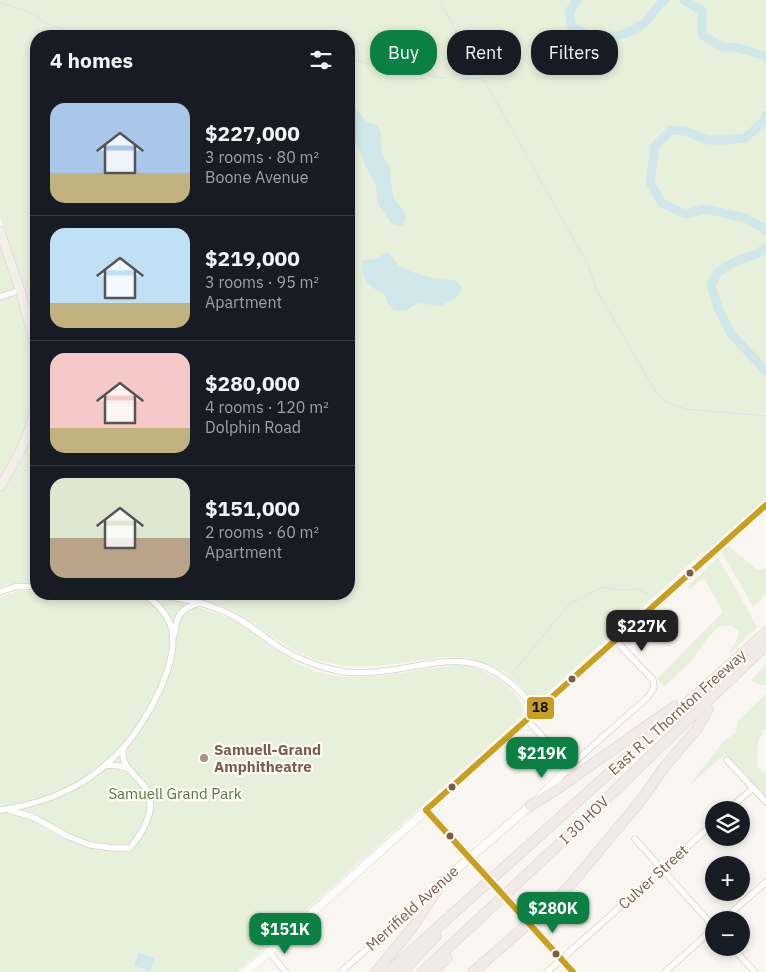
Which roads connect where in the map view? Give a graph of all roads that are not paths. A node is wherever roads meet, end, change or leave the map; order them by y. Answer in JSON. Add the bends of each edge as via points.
{"nodes":[{"id":1,"x":0,"y":231,"type":"edge"},
{"id":2,"x":20,"y":290,"type":"junction"},
{"id":3,"x":0,"y":297,"type":"edge"},
{"id":4,"x":30,"y":326,"type":"edge"},
{"id":5,"x":30,"y":430,"type":"edge"},
{"id":6,"x":0,"y":488,"type":"edge"},
{"id":7,"x":766,"y":505,"type":"edge"},
{"id":8,"x":30,"y":586,"type":"edge"},
{"id":9,"x":0,"y":592,"type":"edge"},
{"id":10,"x":151,"y":600,"type":"edge"},
{"id":11,"x":184,"y":600,"type":"edge"},
{"id":12,"x":202,"y":603,"type":"junction"},
{"id":13,"x":766,"y":632,"type":"edge"},
{"id":14,"x":615,"y":640,"type":"junction"},
{"id":15,"x":173,"y":643,"type":"junction"},
{"id":16,"x":766,"y":645,"type":"edge"},
{"id":17,"x":766,"y":653,"type":"edge"},
{"id":18,"x":740,"y":668,"type":"junction"},
{"id":19,"x":710,"y":682,"type":"junction"},
{"id":20,"x":708,"y":709,"type":"junction"},
{"id":21,"x":536,"y":710,"type":"junction"},
{"id":22,"x":526,"y":719,"type":"junction"},
{"id":23,"x":123,"y":749,"type":"junction"},
{"id":24,"x":727,"y":760,"type":"dead end"},
{"id":25,"x":106,"y":765,"type":"junction"},
{"id":26,"x":570,"y":766,"type":"junction"},
{"id":27,"x":127,"y":768,"type":"junction"},
{"id":28,"x":753,"y":788,"type":"junction"},
{"id":29,"x":738,"y":801,"type":"edge"},
{"id":30,"x":766,"y":802,"type":"edge"},
{"id":31,"x":33,"y":803,"type":"junction"},
{"id":32,"x":530,"y":806,"type":"junction"},
{"id":33,"x":7,"y":809,"type":"junction"},
{"id":34,"x":0,"y":810,"type":"edge"},
{"id":35,"x":426,"y":810,"type":"junction"},
{"id":36,"x":33,"y":817,"type":"junction"},
{"id":37,"x":705,"y":831,"type":"edge"},
{"id":38,"x":635,"y":840,"type":"dead end"},
{"id":39,"x":469,"y":857,"type":"junction"},
{"id":40,"x":661,"y":869,"type":"junction"},
{"id":41,"x":443,"y":881,"type":"junction"},
{"id":42,"x":766,"y":882,"type":"edge"},
{"id":43,"x":484,"y":884,"type":"junction"},
{"id":44,"x":733,"y":911,"type":"edge"},
{"id":45,"x":705,"y":917,"type":"edge"},
{"id":46,"x":529,"y":923,"type":"junction"},
{"id":47,"x":705,"y":935,"type":"edge"},
{"id":48,"x":454,"y":951,"type":"junction"},
{"id":49,"x":269,"y":952,"type":"junction"},
{"id":50,"x":740,"y":956,"type":"edge"},
{"id":51,"x":561,"y":959,"type":"junction"},
{"id":52,"x":246,"y":972,"type":"edge"},
{"id":53,"x":286,"y":972,"type":"edge"},
{"id":54,"x":341,"y":972,"type":"edge"},
{"id":55,"x":376,"y":972,"type":"edge"},
{"id":56,"x":388,"y":972,"type":"edge"},
{"id":57,"x":402,"y":972,"type":"edge"},
{"id":58,"x":422,"y":972,"type":"edge"},
{"id":59,"x":428,"y":972,"type":"edge"},
{"id":60,"x":432,"y":972,"type":"edge"},
{"id":61,"x":473,"y":972,"type":"edge"},
{"id":62,"x":547,"y":972,"type":"edge"},
{"id":63,"x":573,"y":972,"type":"edge"},
{"id":64,"x":665,"y":972,"type":"edge"},
{"id":65,"x":755,"y":972,"type":"edge"}],
"edges":[{"from":1,"to":2,"type":"main road"},
{"from":2,"to":3,"type":"street"},
{"from":2,"to":4,"type":"main road"},
{"from":5,"to":6,"type":"main road"},
{"from":7,"to":14,"type":"main road"},
{"from":8,"to":9,"type":"street"},
{"from":10,"to":15,"type":"street","via":[[164,612],[171,626]]},
{"from":11,"to":12,"type":"street"},
{"from":12,"to":15,"type":"street","via":[[179,614]]},
{"from":12,"to":21,"type":"street","via":[[236,617],[290,654],[337,671],[377,672],[450,661],[475,663],[505,678]]},
{"from":13,"to":18,"type":"highway","name":"East R L Thornton Freeway"},
{"from":14,"to":21,"type":"main road"},
{"from":14,"to":26,"type":"street","name":"Merrifield Avenue","via":[[653,680],[654,688],[648,697]]},
{"from":15,"to":23,"type":"street","via":[[155,701]]},
{"from":16,"to":18,"type":"highway","name":"I 30 HOV"},
{"from":17,"to":18,"type":"highway","name":"East R L Thornton Freeway"},
{"from":18,"to":19,"type":"highway","name":"East R L Thornton Freeway"},
{"from":18,"to":20,"type":"highway","name":"East R L Thornton Freeway"},
{"from":18,"to":58,"type":"highway","name":"I 30 HOV"},
{"from":19,"to":32,"type":"highway"},
{"from":19,"to":43,"type":"highway","name":"East R L Thornton Freeway"},
{"from":20,"to":46,"type":"highway","via":[[697,729],[642,799],[558,897]]},
{"from":20,"to":48,"type":"highway","name":"East R L Thornton Freeway"},
{"from":21,"to":22,"type":"main road"},
{"from":22,"to":26,"type":"street"},
{"from":22,"to":35,"type":"main road"},
{"from":23,"to":25,"type":"street"},
{"from":23,"to":27,"type":"street"},
{"from":24,"to":28,"type":"street"},
{"from":25,"to":27,"type":"street"},
{"from":25,"to":31,"type":"street","via":[[75,786]]},
{"from":26,"to":32,"type":"street","name":"Merrifield Avenue"},
{"from":27,"to":36,"type":"street","via":[[150,798],[150,814],[145,828],[130,848],[90,845]]},
{"from":28,"to":29,"type":"street"},
{"from":28,"to":30,"type":"street"},
{"from":31,"to":33,"type":"street"},
{"from":31,"to":36,"type":"street"},
{"from":32,"to":39,"type":"main road","name":"Merrifield Avenue"},
{"from":33,"to":34,"type":"street"},
{"from":33,"to":36,"type":"street"},
{"from":35,"to":39,"type":"main road"},
{"from":35,"to":49,"type":"main road"},
{"from":37,"to":40,"type":"street","name":"Culver Street"},
{"from":38,"to":40,"type":"street"},
{"from":39,"to":41,"type":"main road","name":"Merrifield Avenue"},
{"from":39,"to":46,"type":"main road","bridge":true},
{"from":40,"to":45,"type":"street"},
{"from":40,"to":51,"type":"street","name":"Culver Street"},
{"from":41,"to":54,"type":"street","name":"Merrifield Avenue"},
{"from":41,"to":55,"type":"highway","via":[[412,928]]},
{"from":42,"to":44,"type":"street"},
{"from":43,"to":56,"type":"highway","name":"East R L Thornton Freeway"},
{"from":43,"to":57,"type":"highway"},
{"from":46,"to":51,"type":"main road"},
{"from":46,"to":61,"type":"highway"},
{"from":47,"to":64,"type":"street"},
{"from":48,"to":59,"type":"highway"},
{"from":48,"to":60,"type":"highway","name":"East R L Thornton Freeway"},
{"from":49,"to":52,"type":"main road"},
{"from":49,"to":53,"type":"street"},
{"from":50,"to":65,"type":"street"},
{"from":51,"to":62,"type":"street","name":"Culver Street"},
{"from":51,"to":63,"type":"main road"}]}
